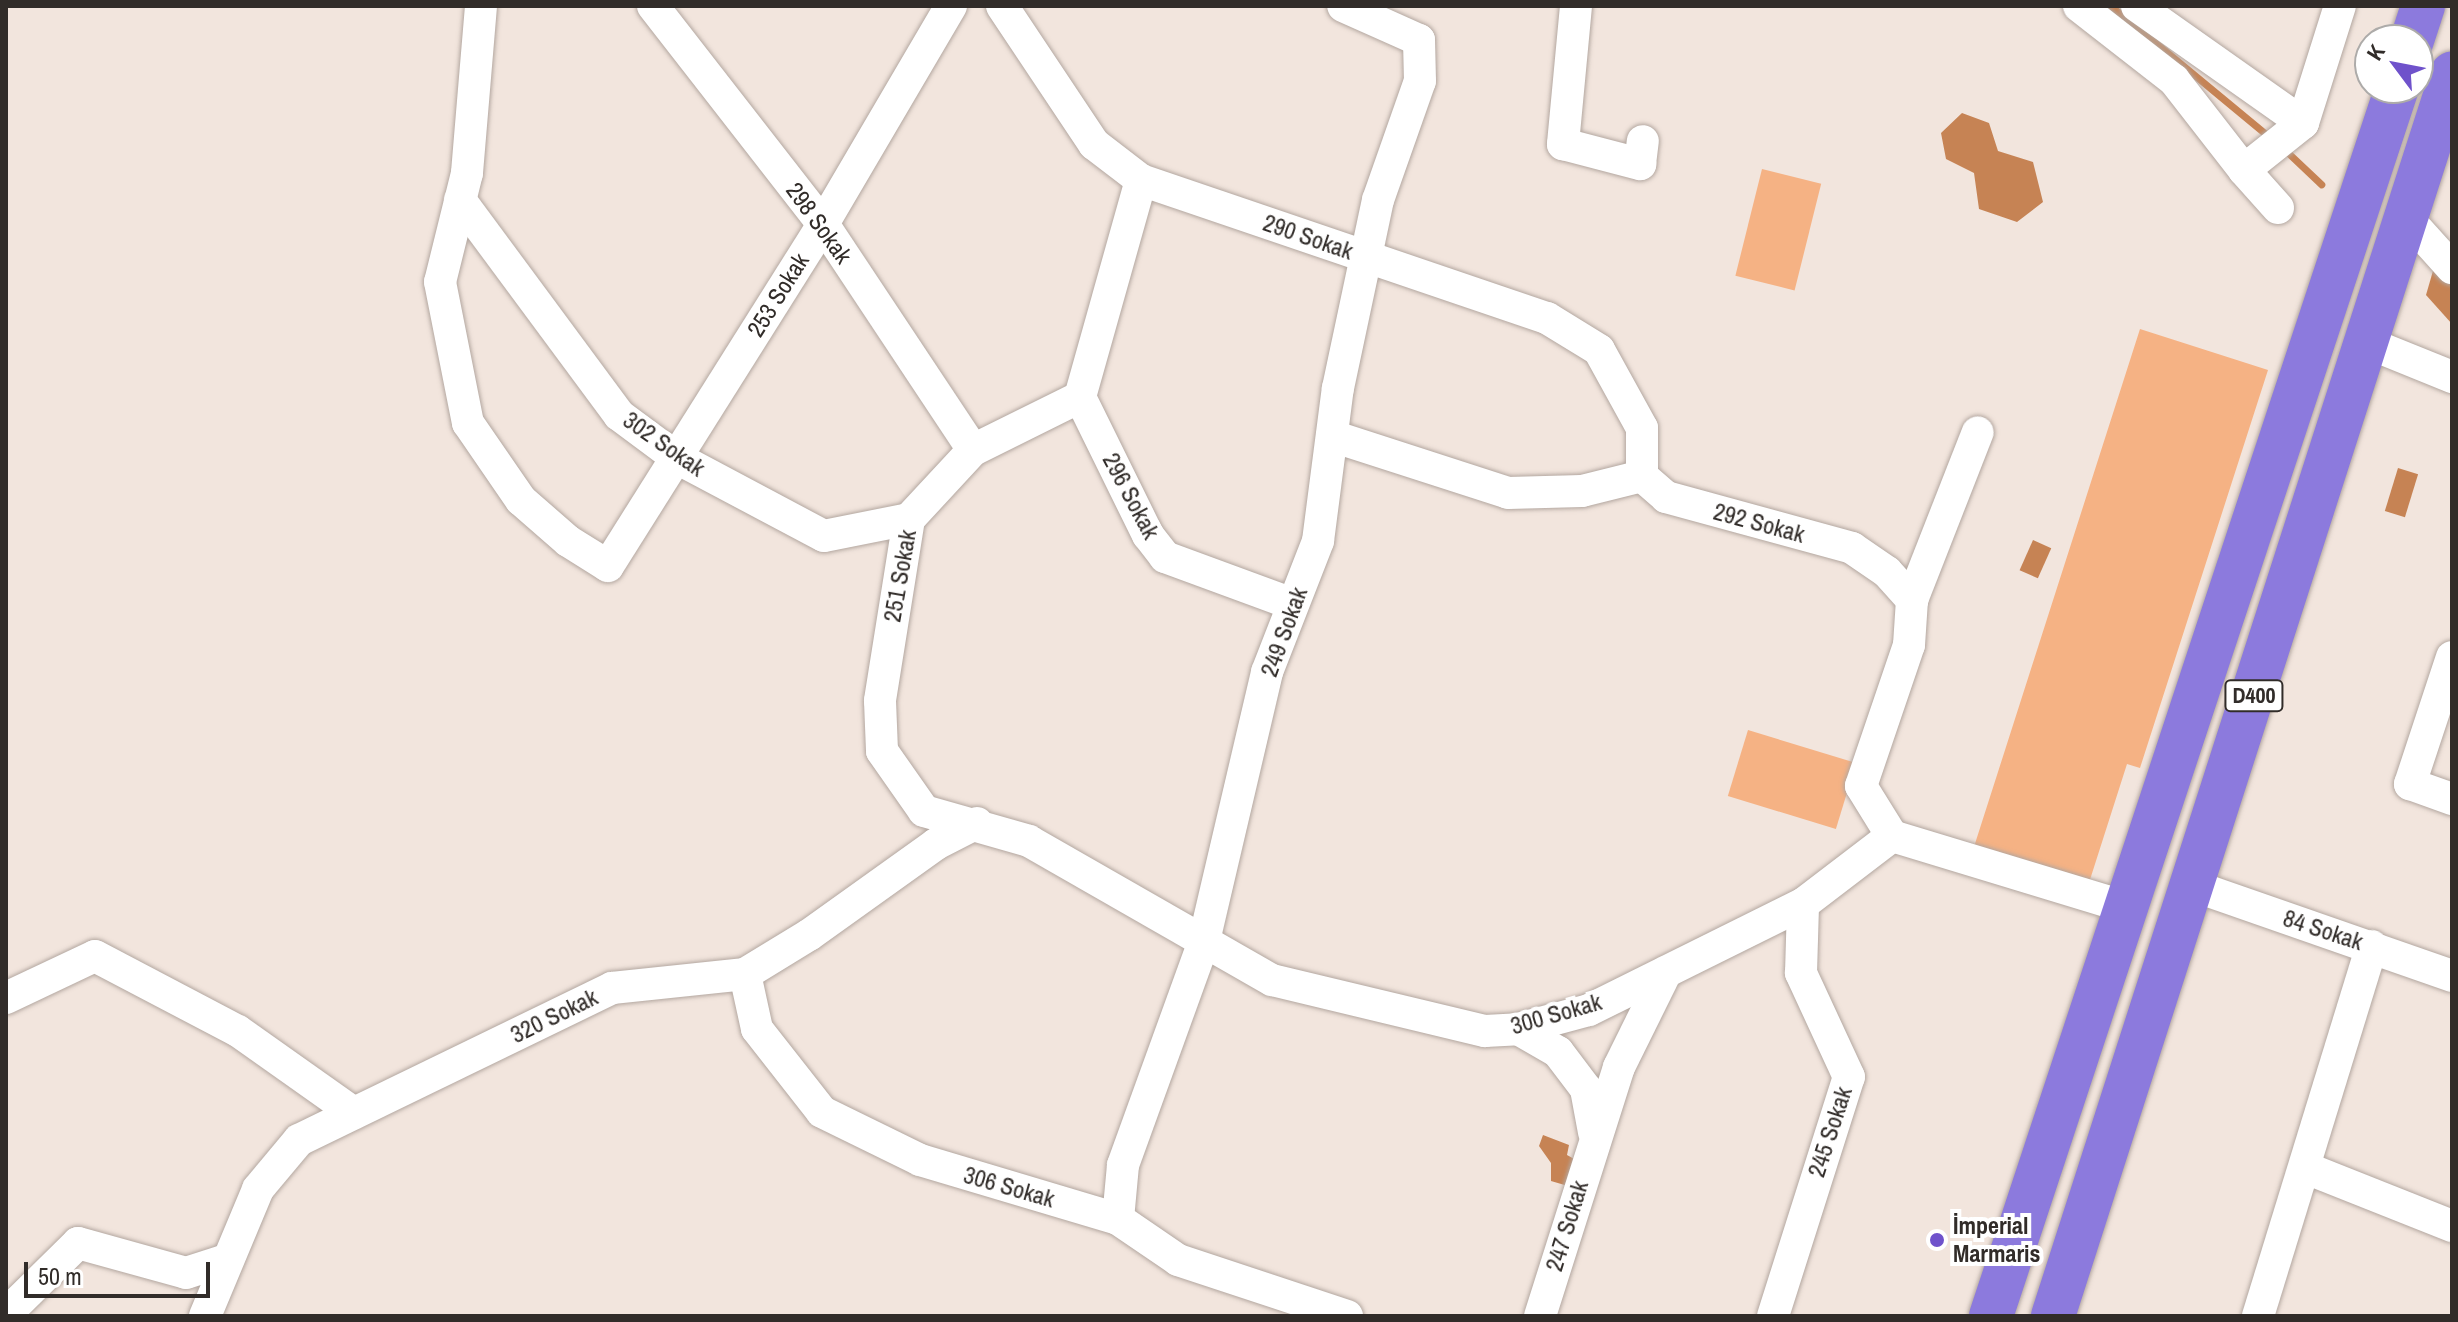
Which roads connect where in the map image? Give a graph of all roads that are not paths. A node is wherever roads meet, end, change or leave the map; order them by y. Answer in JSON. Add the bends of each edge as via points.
{"nodes":[{"id":1,"x":481,"y":6,"type":"edge"},
{"id":2,"x":653,"y":6,"type":"edge"},
{"id":3,"x":951,"y":6,"type":"edge"},
{"id":4,"x":1002,"y":6,"type":"edge"},
{"id":5,"x":1343,"y":6,"type":"edge"},
{"id":6,"x":1576,"y":6,"type":"edge"},
{"id":7,"x":2079,"y":6,"type":"edge"},
{"id":8,"x":2137,"y":6,"type":"edge"},
{"id":9,"x":2340,"y":6,"type":"edge"},
{"id":10,"x":2452,"y":74,"type":"edge"},
{"id":11,"x":2392,"y":104,"type":"edge"},
{"id":12,"x":2296,"y":128,"type":"junction"},
{"id":13,"x":1643,"y":141,"type":"dead end"},
{"id":14,"x":2254,"y":162,"type":"junction"},
{"id":15,"x":1141,"y":180,"type":"junction"},
{"id":16,"x":460,"y":200,"type":"junction"},
{"id":17,"x":2278,"y":208,"type":"dead end"},
{"id":18,"x":2406,"y":217,"type":"junction"},
{"id":19,"x":823,"y":224,"type":"junction"},
{"id":20,"x":1366,"y":257,"type":"junction"},
{"id":21,"x":2452,"y":268,"type":"edge"},
{"id":22,"x":2368,"y":343,"type":"junction"},
{"id":23,"x":2452,"y":377,"type":"edge"},
{"id":24,"x":1080,"y":397,"type":"junction"},
{"id":25,"x":1978,"y":432,"type":"dead end"},
{"id":26,"x":1332,"y":436,"type":"junction"},
{"id":27,"x":973,"y":450,"type":"junction"},
{"id":28,"x":677,"y":458,"type":"junction"},
{"id":29,"x":1642,"y":476,"type":"junction"},
{"id":30,"x":909,"y":519,"type":"junction"},
{"id":31,"x":1912,"y":600,"type":"junction"},
{"id":32,"x":1293,"y":604,"type":"junction"},
{"id":33,"x":2452,"y":657,"type":"edge"},
{"id":34,"x":2452,"y":799,"type":"edge"},
{"id":35,"x":977,"y":823,"type":"junction"},
{"id":36,"x":1892,"y":836,"type":"junction"},
{"id":37,"x":2194,"y":886,"type":"junction"},
{"id":38,"x":1803,"y":904,"type":"junction"},
{"id":39,"x":2125,"y":907,"type":"junction"},
{"id":40,"x":1204,"y":941,"type":"junction"},
{"id":41,"x":2372,"y":946,"type":"junction"},
{"id":42,"x":1666,"y":972,"type":"junction"},
{"id":43,"x":745,"y":974,"type":"junction"},
{"id":44,"x":2452,"y":976,"type":"edge"},
{"id":45,"x":6,"y":998,"type":"edge"},
{"id":46,"x":1518,"y":1029,"type":"junction"},
{"id":47,"x":354,"y":1113,"type":"junction"},
{"id":48,"x":1594,"y":1135,"type":"junction"},
{"id":49,"x":2306,"y":1168,"type":"junction"},
{"id":50,"x":1118,"y":1219,"type":"junction"},
{"id":51,"x":2452,"y":1226,"type":"edge"},
{"id":52,"x":224,"y":1261,"type":"junction"},
{"id":53,"x":6,"y":1314,"type":"edge"},
{"id":54,"x":205,"y":1316,"type":"edge"},
{"id":55,"x":1347,"y":1316,"type":"edge"},
{"id":56,"x":1540,"y":1316,"type":"edge"},
{"id":57,"x":1773,"y":1316,"type":"edge"},
{"id":58,"x":1991,"y":1316,"type":"edge"},
{"id":59,"x":2053,"y":1316,"type":"edge"},
{"id":60,"x":2258,"y":1316,"type":"edge"}],
"edges":[{"from":1,"to":16,"type":"street","via":[[467,173]]},
{"from":2,"to":19,"type":"street","name":"298 Sokak"},
{"from":3,"to":19,"type":"street","name":"253 Sokak"},
{"from":4,"to":15,"type":"street","name":"290 Sokak","via":[[1094,144]]},
{"from":5,"to":20,"type":"street","name":"249 Sokak","via":[[1419,40],[1420,81],[1378,200]]},
{"from":6,"to":13,"type":"street","via":[[1563,144],[1640,164]]},
{"from":7,"to":14,"type":"street","via":[[2174,80]]},
{"from":8,"to":12,"type":"street"},
{"from":9,"to":12,"type":"street"},
{"from":10,"to":18,"type":"highway","number":"D400"},
{"from":11,"to":39,"type":"highway","number":"D400"},
{"from":12,"to":14,"type":"street"},
{"from":14,"to":17,"type":"street"},
{"from":15,"to":20,"type":"street","name":"290 Sokak"},
{"from":15,"to":24,"type":"street"},
{"from":16,"to":28,"type":"street","name":"302 Sokak","via":[[619,415]]},
{"from":16,"to":28,"type":"street","name":"253 Sokak","via":[[440,282],[468,423],[521,500],[568,541],[608,566]]},
{"from":18,"to":21,"type":"street"},
{"from":18,"to":22,"type":"highway","number":"D400"},
{"from":19,"to":27,"type":"street","name":"298 Sokak"},
{"from":19,"to":28,"type":"street","name":"253 Sokak"},
{"from":20,"to":26,"type":"street","name":"249 Sokak"},
{"from":20,"to":29,"type":"street","name":"290 Sokak","via":[[1547,318],[1599,350],[1642,428]]},
{"from":22,"to":23,"type":"street"},
{"from":22,"to":37,"type":"highway","number":"D400"},
{"from":24,"to":27,"type":"street","name":"251 Sokak"},
{"from":24,"to":32,"type":"street","name":"296 Sokak","via":[[1148,535],[1165,557]]},
{"from":25,"to":31,"type":"street"},
{"from":26,"to":29,"type":"street","via":[[1508,493],[1582,491]]},
{"from":26,"to":32,"type":"street","name":"249 Sokak","via":[[1318,541]]},
{"from":27,"to":30,"type":"street","name":"251 Sokak"},
{"from":28,"to":30,"type":"street","name":"302 Sokak","via":[[824,536]]},
{"from":29,"to":31,"type":"street","name":"292 Sokak","via":[[1666,497],[1852,548],[1887,572]]},
{"from":30,"to":35,"type":"street","name":"251 Sokak","via":[[880,701],[882,751],[924,811]]},
{"from":31,"to":36,"type":"street","via":[[1909,645],[1861,786]]},
{"from":32,"to":40,"type":"street","name":"249 Sokak","via":[[1267,672]]},
{"from":33,"to":34,"type":"street","via":[[2410,784]]},
{"from":35,"to":40,"type":"street","name":"300 Sokak","via":[[1029,841]]},
{"from":35,"to":43,"type":"street","name":"320 Sokak","via":[[936,844]]},
{"from":36,"to":38,"type":"street","name":"300 Sokak"},
{"from":36,"to":39,"type":"street"},
{"from":37,"to":41,"type":"street","name":"84 Sokak"},
{"from":37,"to":59,"type":"highway","number":"D400"},
{"from":38,"to":42,"type":"street","name":"300 Sokak"},
{"from":38,"to":57,"type":"street","name":"245 Sokak","via":[[1801,973],[1849,1077]]},
{"from":39,"to":58,"type":"highway","number":"D400"},
{"from":40,"to":46,"type":"street","name":"300 Sokak","via":[[1272,980],[1485,1031]]},
{"from":40,"to":50,"type":"street","name":"249 Sokak","via":[[1123,1165]]},
{"from":41,"to":44,"type":"street","name":"84 Sokak"},
{"from":41,"to":49,"type":"street"},
{"from":42,"to":46,"type":"street","name":"300 Sokak","via":[[1589,1010]]},
{"from":42,"to":48,"type":"street","name":"247 Sokak","via":[[1619,1067]]},
{"from":43,"to":47,"type":"street","name":"320 Sokak","via":[[612,988]]},
{"from":43,"to":50,"type":"street","name":"306 Sokak","via":[[757,1029],[822,1112],[920,1160]]},
{"from":45,"to":47,"type":"street","via":[[95,956],[238,1031]]},
{"from":46,"to":48,"type":"street","name":"247 Sokak","via":[[1558,1052],[1586,1089]]},
{"from":47,"to":52,"type":"street","name":"320 Sokak","via":[[299,1140],[258,1189]]},
{"from":48,"to":56,"type":"street","name":"247 Sokak"},
{"from":49,"to":51,"type":"street"},
{"from":49,"to":60,"type":"street"},
{"from":50,"to":55,"type":"street","name":"306 Sokak","via":[[1178,1260]]},
{"from":52,"to":53,"type":"street","via":[[186,1273],[78,1243]]},
{"from":52,"to":54,"type":"street","name":"320 Sokak"}]}
